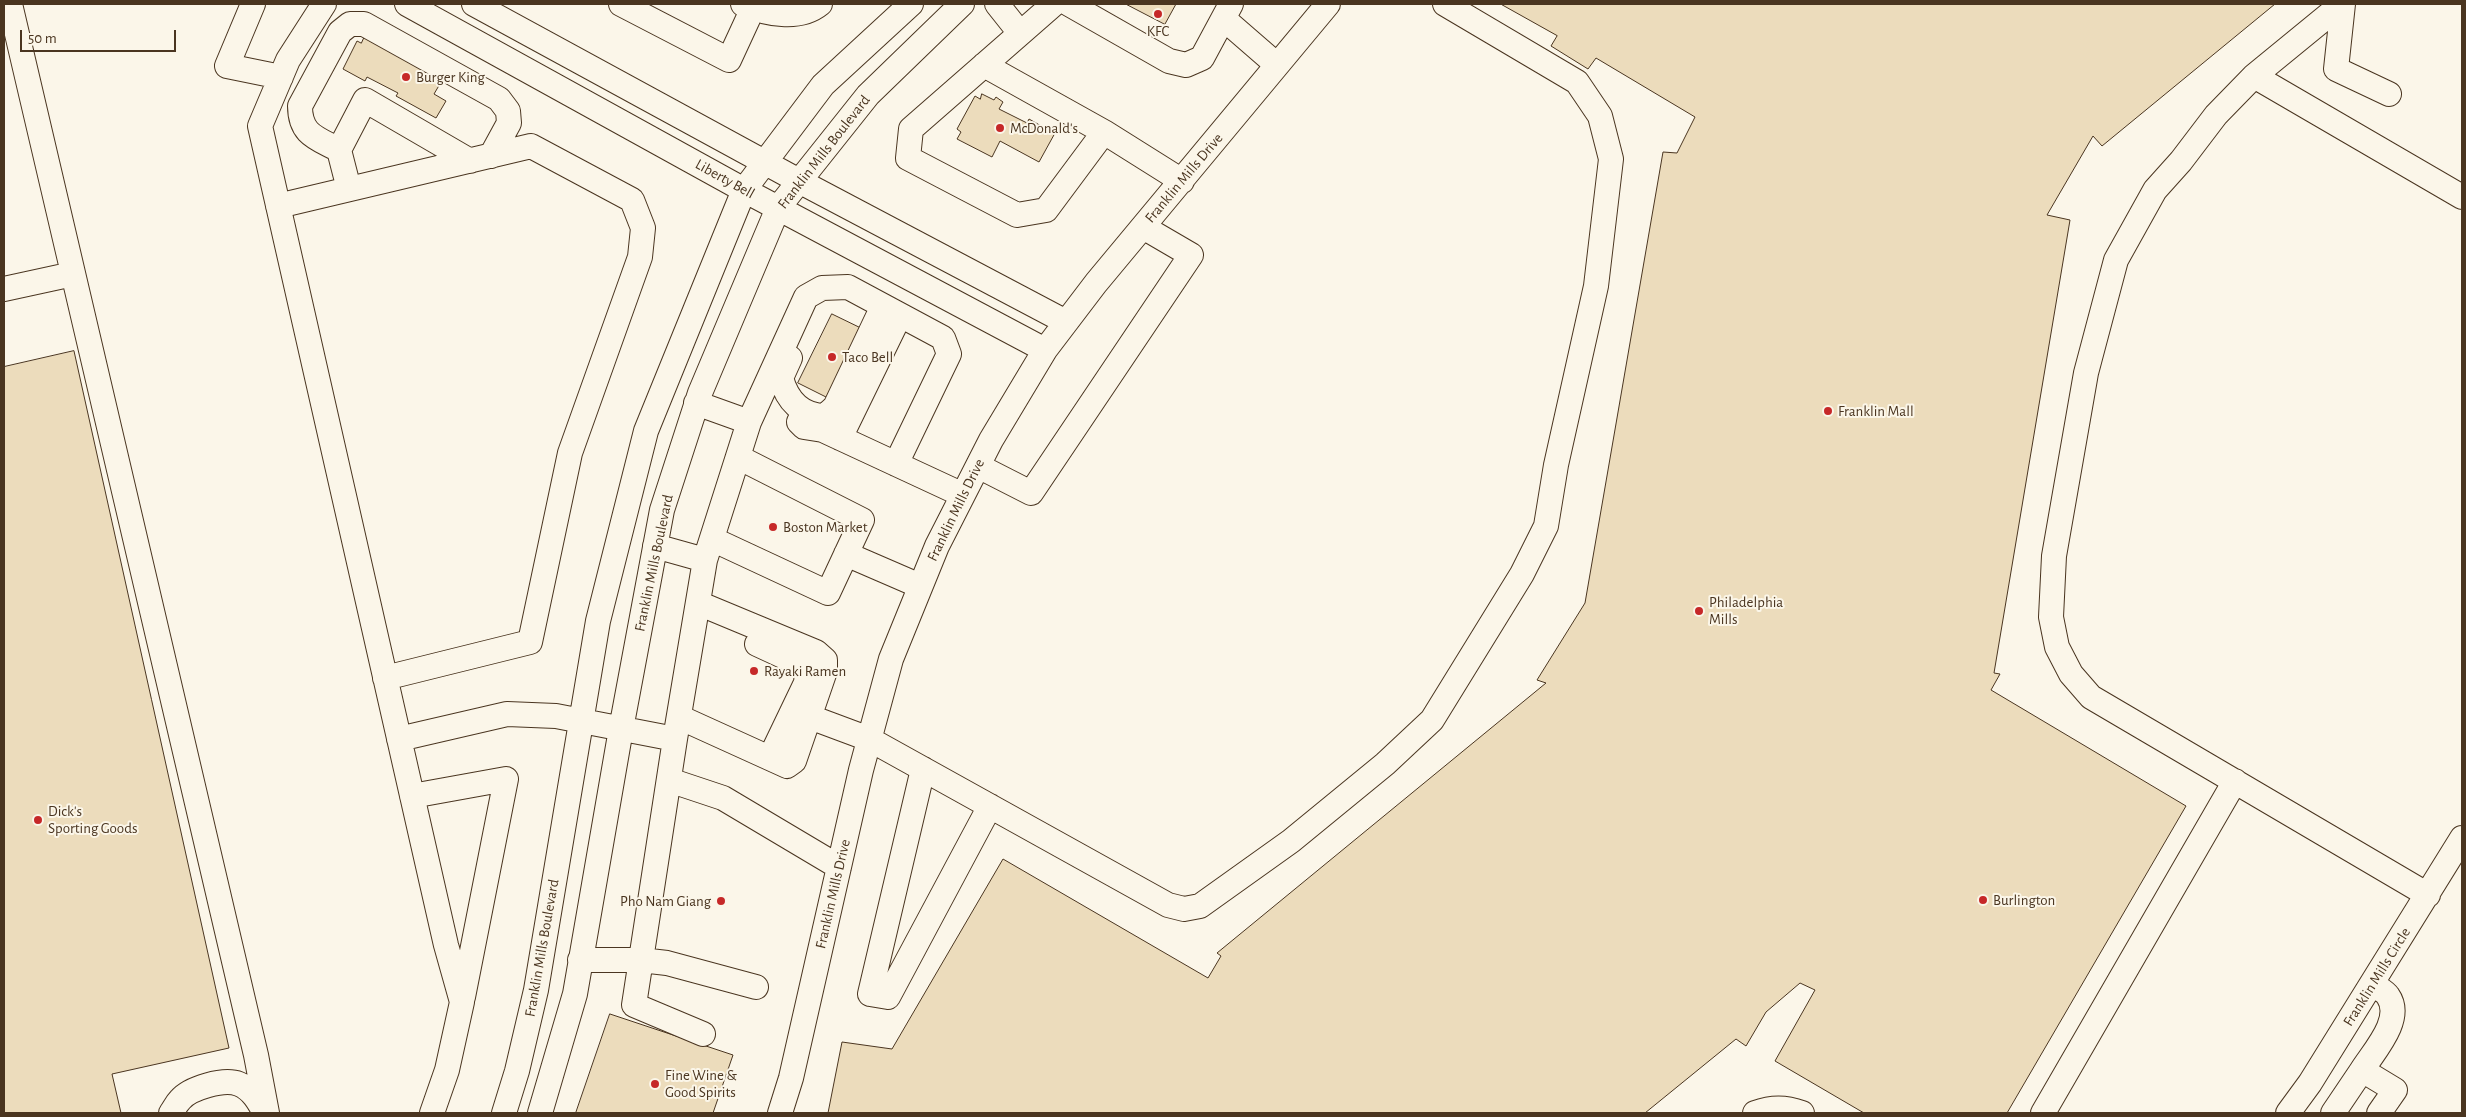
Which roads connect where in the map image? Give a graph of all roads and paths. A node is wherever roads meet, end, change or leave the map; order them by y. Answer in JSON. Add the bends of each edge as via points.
{"nodes":[{"id":1,"x":10,"y":4,"type":"edge"},
{"id":2,"x":253,"y":4,"type":"edge"},
{"id":3,"x":324,"y":4,"type":"edge"},
{"id":4,"x":407,"y":4,"type":"edge"},
{"id":5,"x":474,"y":4,"type":"edge"},
{"id":6,"x":621,"y":4,"type":"edge"},
{"id":7,"x":820,"y":4,"type":"edge"},
{"id":8,"x":911,"y":4,"type":"edge"},
{"id":9,"x":962,"y":4,"type":"edge"},
{"id":10,"x":997,"y":4,"type":"edge"},
{"id":11,"x":1054,"y":4,"type":"edge"},
{"id":12,"x":1069,"y":4,"type":"edge"},
{"id":13,"x":1328,"y":4,"type":"edge"},
{"id":14,"x":1445,"y":4,"type":"edge"},
{"id":15,"x":2343,"y":4,"type":"edge"},
{"id":16,"x":748,"y":6,"type":"edge"},
{"id":17,"x":1228,"y":11,"type":"edge"},
{"id":18,"x":1020,"y":33,"type":"junction"},
{"id":19,"x":984,"y":65,"type":"junction"},
{"id":20,"x":1277,"y":65,"type":"junction"},
{"id":21,"x":2254,"y":76,"type":"junction"},
{"id":22,"x":281,"y":77,"type":"junction"},
{"id":23,"x":2389,"y":94,"type":"dead end"},
{"id":24,"x":1104,"y":132,"type":"junction"},
{"id":25,"x":339,"y":150,"type":"junction"},
{"id":26,"x":481,"y":158,"type":"junction"},
{"id":27,"x":765,"y":161,"type":"junction"},
{"id":28,"x":799,"y":181,"type":"junction"},
{"id":29,"x":1182,"y":181,"type":"junction"},
{"id":30,"x":349,"y":189,"type":"junction"},
{"id":31,"x":744,"y":190,"type":"junction"},
{"id":32,"x":2462,"y":197,"type":"edge"},
{"id":33,"x":278,"y":206,"type":"junction"},
{"id":34,"x":778,"y":208,"type":"junction"},
{"id":35,"x":1143,"y":227,"type":"junction"},
{"id":36,"x":73,"y":274,"type":"junction"},
{"id":37,"x":822,"y":288,"type":"junction"},
{"id":38,"x":4,"y":289,"type":"edge"},
{"id":39,"x":892,"y":310,"type":"junction"},
{"id":40,"x":1066,"y":322,"type":"junction"},
{"id":41,"x":1045,"y":350,"type":"junction"},
{"id":42,"x":760,"y":397,"type":"junction"},
{"id":43,"x":696,"y":403,"type":"junction"},
{"id":44,"x":749,"y":422,"type":"junction"},
{"id":45,"x":840,"y":438,"type":"junction"},
{"id":46,"x":738,"y":457,"type":"junction"},
{"id":47,"x":896,"y":464,"type":"junction"},
{"id":48,"x":978,"y":466,"type":"junction"},
{"id":49,"x":963,"y":495,"type":"junction"},
{"id":50,"x":655,"y":546,"type":"junction"},
{"id":51,"x":708,"y":550,"type":"junction"},
{"id":52,"x":846,"y":554,"type":"junction"},
{"id":53,"x":920,"y":586,"type":"junction"},
{"id":54,"x":697,"y":609,"type":"junction"},
{"id":55,"x":385,"y":678,"type":"junction"},
{"id":56,"x":810,"y":717,"type":"junction"},
{"id":57,"x":582,"y":720,"type":"junction"},
{"id":58,"x":677,"y":728,"type":"junction"},
{"id":59,"x":621,"y":729,"type":"junction"},
{"id":60,"x":399,"y":739,"type":"junction"},
{"id":61,"x":869,"y":739,"type":"junction"},
{"id":62,"x":770,"y":758,"type":"junction"},
{"id":63,"x":923,"y":769,"type":"junction"},
{"id":64,"x":668,"y":780,"type":"junction"},
{"id":65,"x":2235,"y":781,"type":"junction"},
{"id":66,"x":412,"y":796,"type":"junction"},
{"id":67,"x":990,"y":806,"type":"junction"},
{"id":68,"x":2462,"y":838,"type":"edge"},
{"id":69,"x":839,"y":866,"type":"junction"},
{"id":70,"x":2428,"y":895,"type":"junction"},
{"id":71,"x":580,"y":960,"type":"junction"},
{"id":72,"x":641,"y":960,"type":"junction"},
{"id":73,"x":2372,"y":984,"type":"junction"},
{"id":74,"x":756,"y":987,"type":"dead end"},
{"id":75,"x":462,"y":1002,"type":"junction"},
{"id":76,"x":703,"y":1034,"type":"dead end"},
{"id":77,"x":2362,"y":1070,"type":"junction"},
{"id":78,"x":171,"y":1113,"type":"edge"},
{"id":79,"x":266,"y":1113,"type":"edge"},
{"id":80,"x":432,"y":1113,"type":"edge"},
{"id":81,"x":504,"y":1113,"type":"edge"},
{"id":82,"x":540,"y":1113,"type":"edge"},
{"id":83,"x":780,"y":1113,"type":"edge"},
{"id":84,"x":1755,"y":1113,"type":"edge"},
{"id":85,"x":1802,"y":1113,"type":"edge"},
{"id":86,"x":2043,"y":1113,"type":"edge"},
{"id":87,"x":2288,"y":1113,"type":"edge"},
{"id":88,"x":2333,"y":1113,"type":"edge"},
{"id":89,"x":2379,"y":1113,"type":"edge"}],
"edges":[{"from":1,"to":36,"type":"street"},
{"from":2,"to":22,"type":"street","via":[[227,66]]},
{"from":3,"to":22,"type":"street","via":[[288,60]]},
{"from":4,"to":31,"type":"street","name":"Liberty Bell"},
{"from":5,"to":27,"type":"street"},
{"from":6,"to":16,"type":"street","via":[[729,60]]},
{"from":7,"to":16,"type":"street","via":[[789,16]]},
{"from":8,"to":27,"type":"street","name":"Franklin Mills Boulevard","via":[[823,85]]},
{"from":9,"to":28,"type":"street","name":"Franklin Mills Boulevard","via":[[868,95]]},
{"from":10,"to":18,"type":"street"},
{"from":11,"to":18,"type":"street"},
{"from":12,"to":17,"type":"street","via":[[1169,61],[1186,65],[1202,58]]},
{"from":13,"to":20,"type":"street","name":"Franklin Mills Drive"},
{"from":14,"to":67,"type":"street","via":[[1577,82],[1600,116],[1611,159],[1596,286],[1556,465],[1546,526],[1530,558],[1432,720],[1385,764],[1291,841],[1200,906],[1184,909],[1168,905]]},
{"from":15,"to":21,"type":"street"},
{"from":15,"to":23,"type":"street","via":[[2336,69]]},
{"from":17,"to":20,"type":"street"},
{"from":18,"to":19,"type":"street"},
{"from":19,"to":24,"type":"street"},
{"from":19,"to":24,"type":"street","via":[[911,129],[908,158],[1017,215],[1046,210]]},
{"from":20,"to":29,"type":"street","name":"Franklin Mills Drive"},
{"from":21,"to":32,"type":"street"},
{"from":21,"to":65,"type":"street","via":[[2216,115],[2155,190],[2116,260],[2086,373],[2054,556],[2051,617],[2057,647],[2071,674],[2091,696]]},
{"from":22,"to":33,"type":"street","via":[[260,126]]},
{"from":24,"to":29,"type":"street"},
{"from":25,"to":26,"type":"street","via":[[365,100]]},
{"from":25,"to":26,"type":"street","via":[[307,132],[300,120],[300,106],[340,32],[350,24],[364,24],[498,99],[508,111],[509,123]]},
{"from":25,"to":30,"type":"street"},
{"from":26,"to":30,"type":"street"},
{"from":26,"to":55,"type":"street","via":[[531,146],[632,200],[643,228],[640,258],[570,452],[530,642]]},
{"from":27,"to":28,"type":"street"},
{"from":27,"to":31,"type":"street","name":"Franklin Mills Boulevard"},
{"from":28,"to":34,"type":"street","name":"Franklin Mills Boulevard"},
{"from":28,"to":40,"type":"street"},
{"from":29,"to":35,"type":"street","name":"Franklin Mills Drive"},
{"from":30,"to":33,"type":"street"},
{"from":31,"to":34,"type":"street","name":"Liberty Bell"},
{"from":31,"to":57,"type":"street","name":"Franklin Mills Boulevard","via":[[646,431],[598,621]]},
{"from":33,"to":55,"type":"street"},
{"from":34,"to":41,"type":"street","name":"Liberty Bell"},
{"from":34,"to":43,"type":"street","name":"Franklin Mills Boulevard"},
{"from":35,"to":40,"type":"street","name":"Franklin Mills Drive"},
{"from":35,"to":48,"type":"street","via":[[1191,254],[1031,493]]},
{"from":36,"to":38,"type":"street"},
{"from":36,"to":79,"type":"street","via":[[254,1046]]},
{"from":37,"to":39,"type":"street","via":[[848,287]]},
{"from":37,"to":39,"type":"street","via":[[781,378],[785,394],[812,416],[825,416],[835,407]]},
{"from":37,"to":42,"type":"street","via":[[806,297]]},
{"from":39,"to":45,"type":"street"},
{"from":39,"to":47,"type":"street","via":[[943,338],[949,354]]},
{"from":40,"to":41,"type":"street","name":"Franklin Mills Drive"},
{"from":41,"to":48,"type":"street","name":"Franklin Mills Drive"},
{"from":42,"to":44,"type":"street"},
{"from":42,"to":45,"type":"street","via":[[785,409],[804,427],[823,430]]},
{"from":43,"to":44,"type":"street"},
{"from":43,"to":50,"type":"street","name":"Franklin Mills Boulevard","via":[[662,510]]},
{"from":44,"to":46,"type":"street"},
{"from":45,"to":47,"type":"street"},
{"from":46,"to":51,"type":"street"},
{"from":46,"to":52,"type":"street","via":[[862,520]]},
{"from":47,"to":49,"type":"street"},
{"from":48,"to":49,"type":"street","name":"Franklin Mills Drive"},
{"from":49,"to":53,"type":"street","name":"Franklin Mills Drive"},
{"from":50,"to":51,"type":"street"},
{"from":50,"to":59,"type":"street","name":"Franklin Mills Boulevard"},
{"from":51,"to":52,"type":"street","via":[[828,593]]},
{"from":51,"to":54,"type":"street"},
{"from":52,"to":53,"type":"street"},
{"from":53,"to":61,"type":"street","name":"Franklin Mills Drive","via":[[891,659]]},
{"from":54,"to":56,"type":"street","via":[[816,652],[825,660],[825,671]]},
{"from":54,"to":58,"type":"street"},
{"from":54,"to":62,"type":"street","via":[[807,671],[806,683]]},
{"from":55,"to":60,"type":"street"},
{"from":56,"to":61,"type":"street"},
{"from":56,"to":62,"type":"street","via":[[794,761],[787,766]]},
{"from":57,"to":59,"type":"street"},
{"from":57,"to":60,"type":"street","via":[[507,714]]},
{"from":57,"to":81,"type":"street","name":"Franklin Mills Boulevard","via":[[536,990]]},
{"from":58,"to":59,"type":"street"},
{"from":58,"to":62,"type":"street"},
{"from":58,"to":64,"type":"street"},
{"from":59,"to":71,"type":"street","name":"Franklin Mills Boulevard"},
{"from":60,"to":66,"type":"street"},
{"from":61,"to":63,"type":"street"},
{"from":61,"to":69,"type":"street","name":"Franklin Mills Drive"},
{"from":63,"to":67,"type":"street"},
{"from":63,"to":67,"type":"street","via":[[870,994],[888,997]]},
{"from":64,"to":69,"type":"street","via":[[723,798]]},
{"from":64,"to":72,"type":"street"},
{"from":65,"to":70,"type":"street"},
{"from":65,"to":86,"type":"street"},
{"from":66,"to":75,"type":"street"},
{"from":66,"to":75,"type":"street","via":[[506,779]]},
{"from":68,"to":70,"type":"street","name":"Franklin Mills Circle"},
{"from":69,"to":83,"type":"street","name":"Franklin Mills Drive","via":[[791,1078]]},
{"from":70,"to":73,"type":"street","name":"Franklin Mills Circle"},
{"from":71,"to":72,"type":"street"},
{"from":71,"to":82,"type":"street","name":"Franklin Mills Boulevard","via":[[574,994]]},
{"from":72,"to":74,"type":"street","via":[[667,963]]},
{"from":72,"to":76,"type":"street","via":[[634,1005]]},
{"from":73,"to":77,"type":"street","via":[[2387,994],[2394,1007],[2392,1022]]},
{"from":73,"to":87,"type":"street","name":"Franklin Mills Circle"},
{"from":75,"to":80,"type":"street","via":[[447,1070]]},
{"from":77,"to":88,"type":"street"},
{"from":77,"to":89,"type":"street","via":[[2395,1090]]},
{"from":78,"to":79,"type":"street","via":[[180,1099],[195,1089],[216,1083],[239,1083],[255,1096]]},
{"from":84,"to":85,"type":"street","via":[[1770,1108]]}]}
